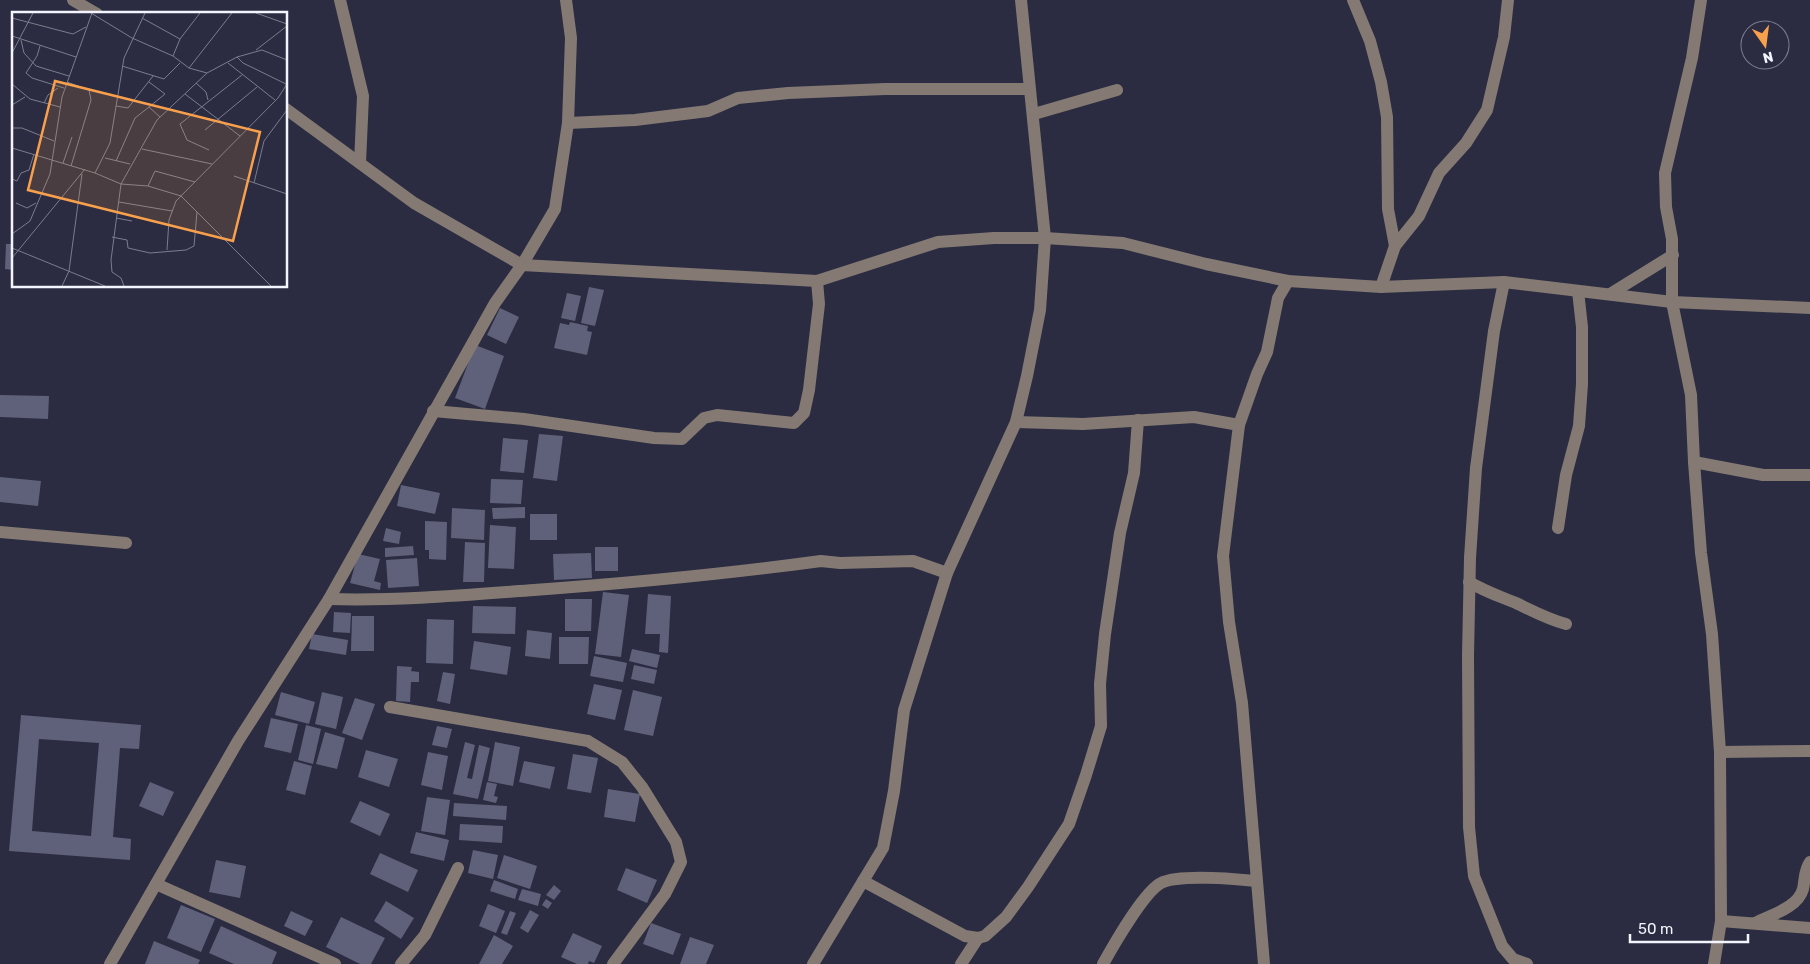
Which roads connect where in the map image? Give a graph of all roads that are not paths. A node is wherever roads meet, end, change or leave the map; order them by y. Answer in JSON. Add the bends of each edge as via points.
{"nodes":[{"id":1,"x":73,"y":0,"type":"edge"},
{"id":2,"x":340,"y":0,"type":"edge"},
{"id":3,"x":566,"y":0,"type":"edge"},
{"id":4,"x":1021,"y":0,"type":"edge"},
{"id":5,"x":1353,"y":0,"type":"edge"},
{"id":6,"x":1508,"y":0,"type":"edge"},
{"id":7,"x":1701,"y":0,"type":"edge"},
{"id":8,"x":94,"y":12,"type":"edge"},
{"id":9,"x":1029,"y":89,"type":"junction"},
{"id":10,"x":1117,"y":90,"type":"dead end"},
{"id":11,"x":288,"y":110,"type":"edge"},
{"id":12,"x":1034,"y":114,"type":"junction"},
{"id":13,"x":568,"y":122,"type":"junction"},
{"id":14,"x":360,"y":163,"type":"junction"},
{"id":15,"x":1045,"y":238,"type":"junction"},
{"id":16,"x":1395,"y":246,"type":"junction"},
{"id":17,"x":1673,"y":255,"type":"junction"},
{"id":18,"x":522,"y":265,"type":"junction"},
{"id":19,"x":817,"y":281,"type":"junction"},
{"id":20,"x":1288,"y":281,"type":"junction"},
{"id":21,"x":1504,"y":282,"type":"junction"},
{"id":22,"x":1382,"y":287,"type":"junction"},
{"id":23,"x":1578,"y":291,"type":"junction"},
{"id":24,"x":1610,"y":294,"type":"junction"},
{"id":25,"x":1672,"y":302,"type":"junction"},
{"id":26,"x":1810,"y":308,"type":"edge"},
{"id":27,"x":433,"y":411,"type":"junction"},
{"id":28,"x":1138,"y":420,"type":"junction"},
{"id":29,"x":1016,"y":422,"type":"junction"},
{"id":30,"x":1239,"y":425,"type":"junction"},
{"id":31,"x":1694,"y":462,"type":"junction"},
{"id":32,"x":1810,"y":475,"type":"edge"},
{"id":33,"x":1558,"y":528,"type":"dead end"},
{"id":34,"x":0,"y":532,"type":"edge"},
{"id":35,"x":126,"y":543,"type":"dead end"},
{"id":36,"x":947,"y":573,"type":"junction"},
{"id":37,"x":1469,"y":582,"type":"junction"},
{"id":38,"x":329,"y":599,"type":"junction"},
{"id":39,"x":1566,"y":624,"type":"dead end"},
{"id":40,"x":390,"y":707,"type":"dead end"},
{"id":41,"x":1810,"y":751,"type":"edge"},
{"id":42,"x":1720,"y":752,"type":"junction"},
{"id":43,"x":1810,"y":862,"type":"edge"},
{"id":44,"x":458,"y":868,"type":"dead end"},
{"id":45,"x":863,"y":881,"type":"junction"},
{"id":46,"x":1256,"y":881,"type":"junction"},
{"id":47,"x":156,"y":884,"type":"junction"},
{"id":48,"x":1721,"y":921,"type":"junction"},
{"id":49,"x":1755,"y":923,"type":"junction"},
{"id":50,"x":1810,"y":928,"type":"edge"},
{"id":51,"x":978,"y":938,"type":"junction"},
{"id":52,"x":110,"y":964,"type":"edge"},
{"id":53,"x":335,"y":964,"type":"edge"},
{"id":54,"x":401,"y":964,"type":"edge"},
{"id":55,"x":612,"y":964,"type":"edge"},
{"id":56,"x":813,"y":964,"type":"edge"},
{"id":57,"x":962,"y":964,"type":"edge"},
{"id":58,"x":1103,"y":964,"type":"edge"},
{"id":59,"x":1264,"y":964,"type":"edge"},
{"id":60,"x":1527,"y":964,"type":"edge"},
{"id":61,"x":1714,"y":964,"type":"edge"}],
"edges":[{"from":1,"to":8,"type":"street"},
{"from":2,"to":14,"type":"street","via":[[363,96]]},
{"from":3,"to":13,"type":"street","via":[[571,38]]},
{"from":4,"to":9,"type":"street"},
{"from":5,"to":16,"type":"street","via":[[1370,41],[1387,116],[1388,209]]},
{"from":6,"to":16,"type":"street","via":[[1504,37],[1487,110],[1466,143],[1439,173],[1419,216]]},
{"from":7,"to":17,"type":"street","via":[[1692,58],[1665,173]]},
{"from":9,"to":12,"type":"street"},
{"from":9,"to":13,"type":"street","via":[[788,93],[738,98],[708,112],[635,120]]},
{"from":10,"to":12,"type":"street"},
{"from":11,"to":14,"type":"street"},
{"from":12,"to":15,"type":"street"},
{"from":13,"to":18,"type":"street","via":[[555,209]]},
{"from":14,"to":18,"type":"street","via":[[414,202]]},
{"from":15,"to":19,"type":"street","via":[[938,242]]},
{"from":15,"to":20,"type":"street","via":[[1123,243]]},
{"from":15,"to":29,"type":"street","via":[[1040,310]]},
{"from":16,"to":22,"type":"street"},
{"from":17,"to":24,"type":"street"},
{"from":17,"to":25,"type":"street"},
{"from":18,"to":19,"type":"street"},
{"from":18,"to":27,"type":"street","via":[[495,303]]},
{"from":19,"to":27,"type":"street","via":[[819,304],[809,390],[804,413],[794,423],[717,415],[704,418],[682,439],[663,439],[524,419]]},
{"from":20,"to":22,"type":"street"},
{"from":20,"to":30,"type":"street","via":[[1278,298],[1268,352]]},
{"from":21,"to":22,"type":"street"},
{"from":21,"to":23,"type":"street"},
{"from":21,"to":37,"type":"street","via":[[1494,331],[1476,468]]},
{"from":23,"to":24,"type":"street"},
{"from":23,"to":33,"type":"street","via":[[1582,327],[1579,426],[1566,475]]},
{"from":24,"to":25,"type":"street"},
{"from":25,"to":26,"type":"street"},
{"from":25,"to":31,"type":"street","via":[[1690,395]]},
{"from":27,"to":38,"type":"street"},
{"from":28,"to":29,"type":"street","via":[[1083,424]]},
{"from":28,"to":30,"type":"street","via":[[1194,417]]},
{"from":28,"to":51,"type":"street","via":[[1134,473],[1120,533],[1105,634],[1100,684],[1102,726],[1069,824],[1006,917],[985,936]]},
{"from":29,"to":36,"type":"street"},
{"from":30,"to":46,"type":"street","via":[[1223,556],[1242,704]]},
{"from":31,"to":32,"type":"street","via":[[1763,475]]},
{"from":31,"to":42,"type":"street","via":[[1712,634]]},
{"from":34,"to":35,"type":"street"},
{"from":36,"to":38,"type":"street","via":[[913,560],[821,561],[704,576],[522,591],[366,600]]},
{"from":36,"to":45,"type":"street","via":[[904,710],[883,848]]},
{"from":37,"to":39,"type":"street","via":[[1547,620]]},
{"from":37,"to":60,"type":"street","via":[[1469,827],[1474,876],[1502,946],[1513,960]]},
{"from":38,"to":47,"type":"street","via":[[238,741]]},
{"from":40,"to":55,"type":"street","via":[[588,741],[622,762],[642,787],[676,842],[681,862],[665,894]]},
{"from":41,"to":42,"type":"street"},
{"from":42,"to":48,"type":"street"},
{"from":43,"to":49,"type":"street","via":[[1798,899]]},
{"from":44,"to":54,"type":"street","via":[[425,935]]},
{"from":45,"to":51,"type":"street","via":[[965,936]]},
{"from":45,"to":56,"type":"street"},
{"from":46,"to":58,"type":"street","via":[[1215,878],[1161,882],[1150,892]]},
{"from":46,"to":59,"type":"street"},
{"from":47,"to":52,"type":"street"},
{"from":47,"to":53,"type":"street"},
{"from":48,"to":49,"type":"street"},
{"from":48,"to":61,"type":"street"},
{"from":49,"to":50,"type":"street"},
{"from":51,"to":57,"type":"street"}]}
